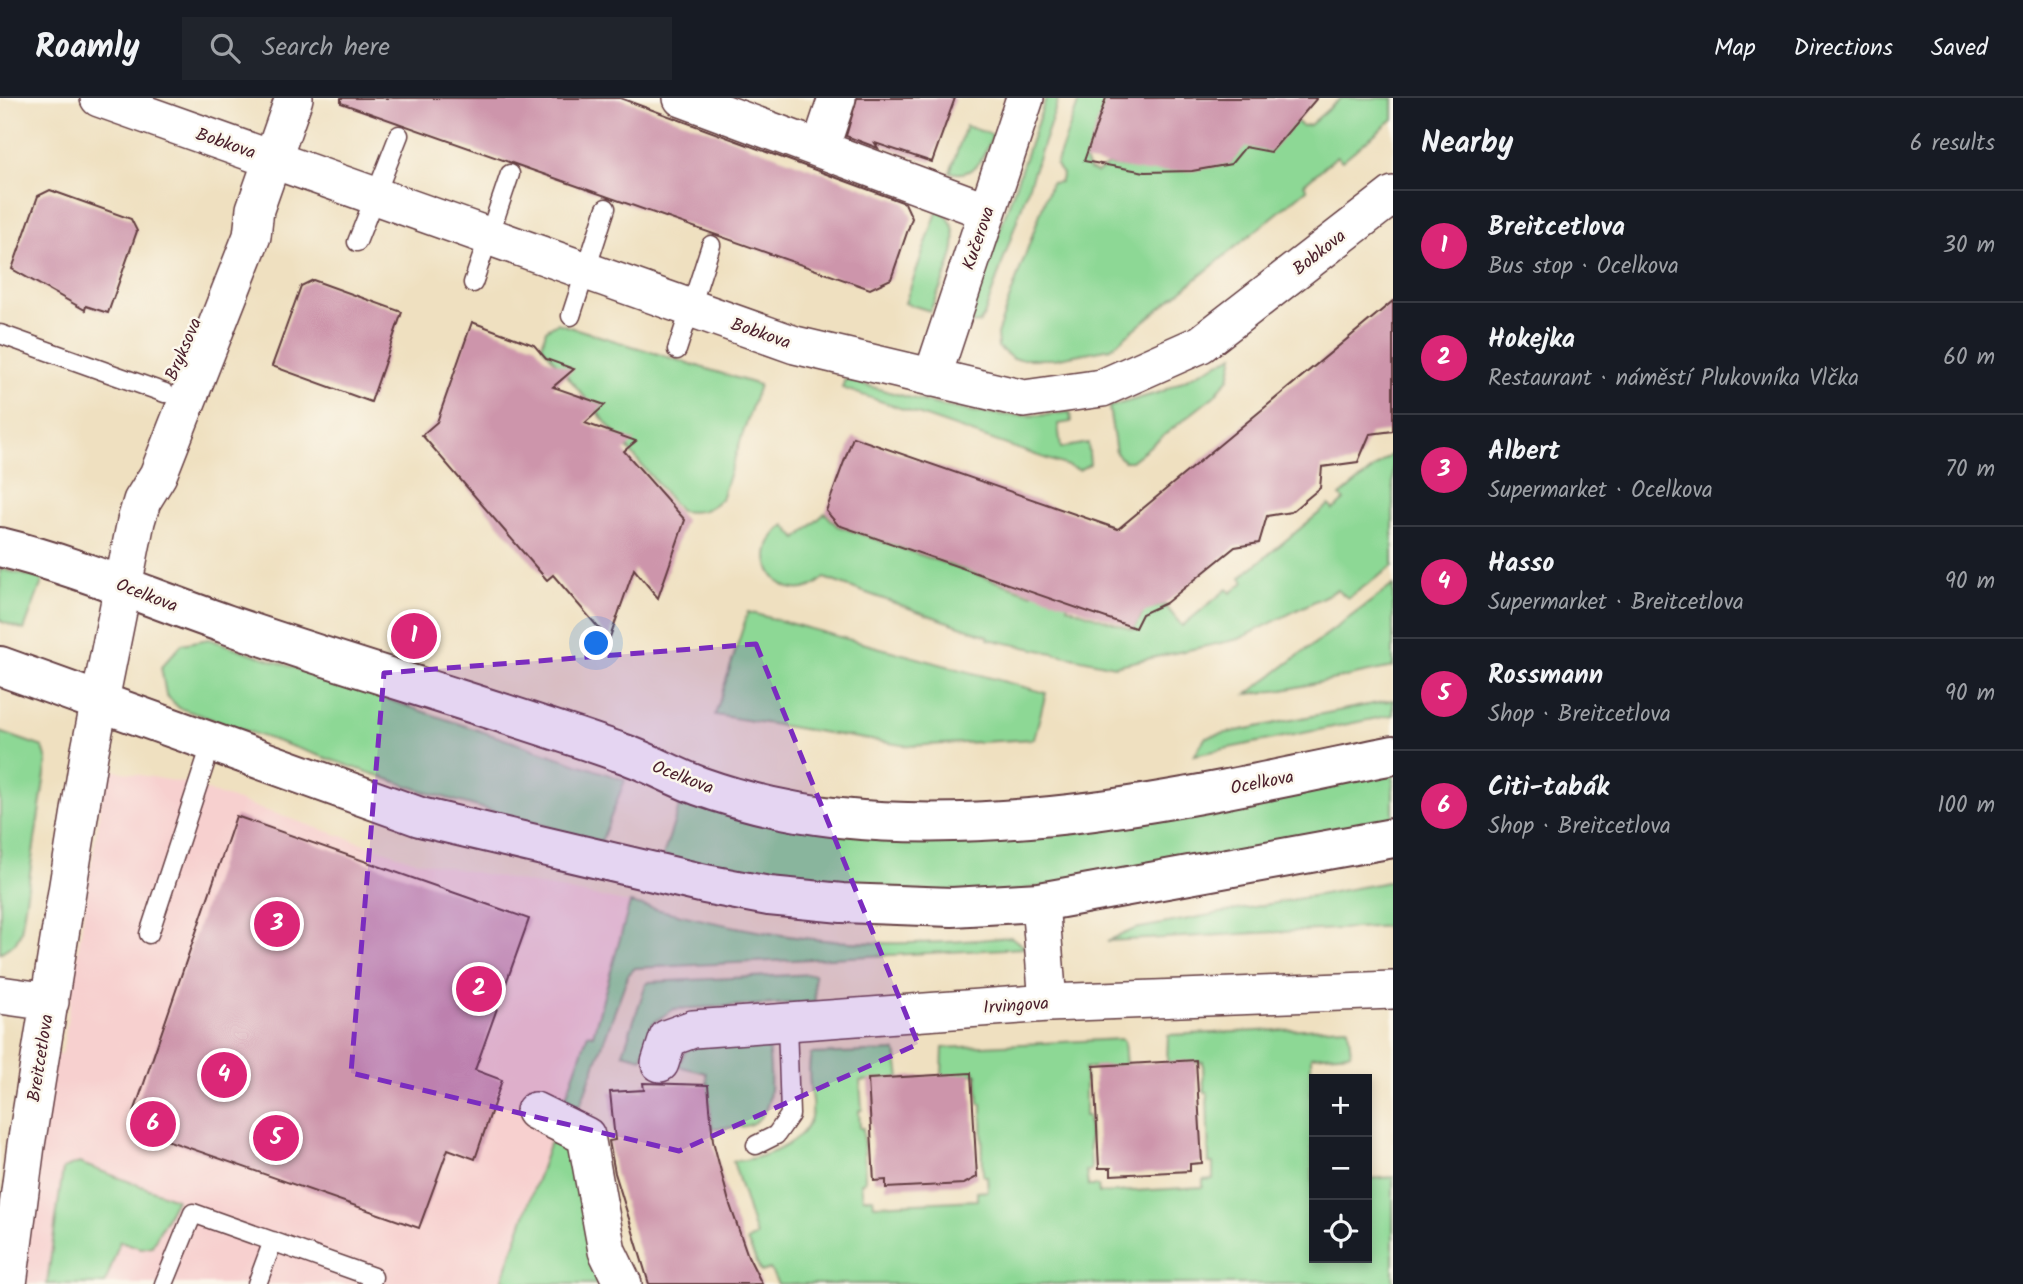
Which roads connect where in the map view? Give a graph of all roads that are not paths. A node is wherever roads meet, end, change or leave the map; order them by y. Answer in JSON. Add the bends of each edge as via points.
{"nodes":[{"id":1,"x":99,"y":98,"type":"edge"},
{"id":2,"x":294,"y":98,"type":"edge"},
{"id":3,"x":682,"y":98,"type":"edge"},
{"id":4,"x":837,"y":98,"type":"edge"},
{"id":5,"x":1025,"y":98,"type":"edge"},
{"id":6,"x":399,"y":135,"type":"dead end"},
{"id":7,"x":820,"y":149,"type":"junction"},
{"id":8,"x":273,"y":159,"type":"junction"},
{"id":9,"x":510,"y":174,"type":"dead end"},
{"id":10,"x":1393,"y":195,"type":"edge"},
{"id":11,"x":375,"y":196,"type":"junction"},
{"id":12,"x":606,"y":208,"type":"dead end"},
{"id":13,"x":255,"y":209,"type":"junction"},
{"id":14,"x":987,"y":211,"type":"junction"},
{"id":15,"x":489,"y":236,"type":"junction"},
{"id":16,"x":357,"y":242,"type":"dead end"},
{"id":17,"x":711,"y":246,"type":"dead end"},
{"id":18,"x":586,"y":271,"type":"junction"},
{"id":19,"x":472,"y":283,"type":"dead end"},
{"id":20,"x":691,"y":308,"type":"junction"},
{"id":21,"x":571,"y":316,"type":"dead end"},
{"id":22,"x":0,"y":334,"type":"edge"},
{"id":23,"x":677,"y":351,"type":"dead end"},
{"id":24,"x":932,"y":378,"type":"junction"},
{"id":25,"x":165,"y":393,"type":"junction"},
{"id":26,"x":142,"y":501,"type":"junction"},
{"id":27,"x":0,"y":547,"type":"edge"},
{"id":28,"x":123,"y":586,"type":"junction"},
{"id":29,"x":0,"y":666,"type":"edge"},
{"id":30,"x":99,"y":701,"type":"junction"},
{"id":31,"x":212,"y":742,"type":"junction"},
{"id":32,"x":1393,"y":755,"type":"edge"},
{"id":33,"x":1393,"y":838,"type":"edge"},
{"id":34,"x":1040,"y":902,"type":"junction"},
{"id":35,"x":149,"y":934,"type":"dead end"},
{"id":36,"x":1393,"y":990,"type":"edge"},
{"id":37,"x":0,"y":995,"type":"edge"},
{"id":38,"x":50,"y":1002,"type":"junction"},
{"id":39,"x":1048,"y":1003,"type":"junction"},
{"id":40,"x":786,"y":1023,"type":"junction"},
{"id":41,"x":660,"y":1063,"type":"dead end"},
{"id":42,"x":535,"y":1111,"type":"dead end"},
{"id":43,"x":756,"y":1145,"type":"dead end"},
{"id":44,"x":273,"y":1241,"type":"junction"},
{"id":45,"x":8,"y":1284,"type":"edge"},
{"id":46,"x":164,"y":1284,"type":"edge"},
{"id":47,"x":257,"y":1284,"type":"edge"},
{"id":48,"x":370,"y":1284,"type":"edge"},
{"id":49,"x":623,"y":1284,"type":"edge"}],
"edges":[{"from":1,"to":8,"type":"street","name":"Bobkova"},
{"from":2,"to":8,"type":"street","name":"Bryksova"},
{"from":3,"to":7,"type":"street"},
{"from":4,"to":7,"type":"street"},
{"from":5,"to":14,"type":"street","name":"Kučerova"},
{"from":6,"to":11,"type":"lane"},
{"from":7,"to":14,"type":"street"},
{"from":8,"to":11,"type":"street","name":"Bobkova"},
{"from":8,"to":13,"type":"street","name":"Bryksova"},
{"from":9,"to":15,"type":"lane"},
{"from":10,"to":24,"type":"street","name":"Bobkova","via":[[1201,344],[1102,388],[1024,400]]},
{"from":11,"to":15,"type":"street","name":"Bobkova"},
{"from":11,"to":16,"type":"lane"},
{"from":12,"to":18,"type":"lane"},
{"from":13,"to":25,"type":"street","name":"Bryksova","via":[[232,234]]},
{"from":13,"to":26,"type":"street","name":"Bryksova","via":[[253,236],[158,475]]},
{"from":14,"to":24,"type":"street","name":"Kučerova"},
{"from":15,"to":18,"type":"street","name":"Bobkova"},
{"from":15,"to":19,"type":"lane"},
{"from":17,"to":20,"type":"lane"},
{"from":18,"to":20,"type":"street","name":"Bobkova"},
{"from":18,"to":21,"type":"lane"},
{"from":20,"to":23,"type":"lane"},
{"from":20,"to":24,"type":"street","name":"Bobkova","via":[[795,345]]},
{"from":22,"to":25,"type":"lane"},
{"from":25,"to":26,"type":"street","name":"Bryksova","via":[[139,473]]},
{"from":26,"to":28,"type":"street","name":"Bryksova"},
{"from":27,"to":28,"type":"street","name":"Ocelkova","via":[[61,562]]},
{"from":28,"to":30,"type":"street","name":"Breitcetlova"},
{"from":28,"to":32,"type":"street","name":"Ocelkova","via":[[228,625],[623,753],[699,786],[766,805],[840,818],[973,821],[1081,813]]},
{"from":29,"to":30,"type":"street"},
{"from":30,"to":31,"type":"street"},
{"from":30,"to":38,"type":"street","name":"Breitcetlova"},
{"from":31,"to":34,"type":"street","via":[[420,817],[705,884],[842,903],[952,907]]},
{"from":31,"to":35,"type":"lane"},
{"from":33,"to":34,"type":"street"},
{"from":34,"to":39,"type":"street"},
{"from":36,"to":39,"type":"street","name":"Irvingova"},
{"from":37,"to":38,"type":"street"},
{"from":38,"to":45,"type":"street","name":"Breitcetlova"},
{"from":39,"to":40,"type":"street","name":"Irvingova"},
{"from":40,"to":41,"type":"street","name":"Irvingova","via":[[693,1028],[668,1038]]},
{"from":40,"to":43,"type":"lane","via":[[790,1115],[776,1135]]},
{"from":42,"to":49,"type":"street","via":[[586,1136],[607,1251]]},
{"from":44,"to":46,"type":"lane","via":[[193,1213]]},
{"from":44,"to":47,"type":"lane"},
{"from":44,"to":48,"type":"lane","via":[[373,1277]]}]}
